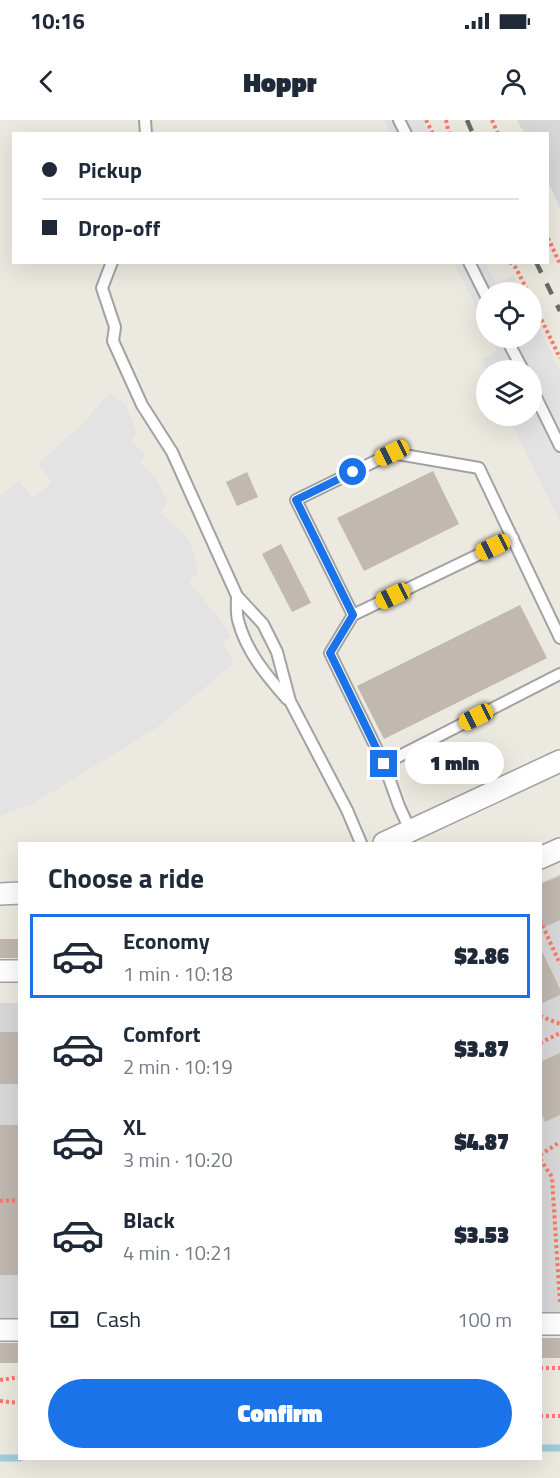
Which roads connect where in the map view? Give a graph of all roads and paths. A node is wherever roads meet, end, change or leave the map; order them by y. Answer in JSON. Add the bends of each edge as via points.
{"nodes":[{"id":1,"x":549,"y":240,"type":"edge"},
{"id":2,"x":111,"y":264,"type":"edge"},
{"id":3,"x":471,"y":264,"type":"edge"},
{"id":4,"x":512,"y":264,"type":"edge"},
{"id":5,"x":560,"y":264,"type":"edge"},
{"id":6,"x":479,"y":282,"type":"edge"},
{"id":7,"x":523,"y":282,"type":"edge"},
{"id":8,"x":542,"y":320,"type":"edge"},
{"id":9,"x":560,"y":357,"type":"edge"},
{"id":10,"x":542,"y":409,"type":"edge"},
{"id":11,"x":560,"y":446,"type":"edge"},
{"id":12,"x":513,"y":538,"type":"junction"},
{"id":13,"x":237,"y":596,"type":"junction"},
{"id":14,"x":353,"y":615,"type":"junction"},
{"id":15,"x":560,"y":638,"type":"edge"},
{"id":16,"x":560,"y":674,"type":"edge"},
{"id":17,"x":290,"y":701,"type":"junction"},
{"id":18,"x":560,"y":761,"type":"edge"},
{"id":19,"x":384,"y":764,"type":"junction"},
{"id":20,"x":411,"y":832,"type":"junction"},
{"id":21,"x":361,"y":842,"type":"edge"},
{"id":22,"x":386,"y":842,"type":"edge"},
{"id":23,"x":560,"y":849,"type":"edge"},
{"id":24,"x":542,"y":857,"type":"edge"},
{"id":25,"x":18,"y":893,"type":"edge"},
{"id":26,"x":0,"y":894,"type":"edge"},
{"id":27,"x":542,"y":924,"type":"edge"},
{"id":28,"x":560,"y":964,"type":"edge"},
{"id":29,"x":0,"y":971,"type":"edge"},
{"id":30,"x":18,"y":971,"type":"edge"},
{"id":31,"x":542,"y":1018,"type":"edge"},
{"id":32,"x":560,"y":1023,"type":"edge"},
{"id":33,"x":560,"y":1033,"type":"edge"},
{"id":34,"x":542,"y":1042,"type":"edge"},
{"id":35,"x":560,"y":1142,"type":"edge"},
{"id":36,"x":542,"y":1156,"type":"edge"},
{"id":37,"x":542,"y":1160,"type":"edge"},
{"id":38,"x":18,"y":1200,"type":"edge"},
{"id":39,"x":0,"y":1201,"type":"edge"},
{"id":40,"x":560,"y":1310,"type":"edge"},
{"id":41,"x":542,"y":1324,"type":"edge"},
{"id":42,"x":560,"y":1324,"type":"edge"},
{"id":43,"x":0,"y":1330,"type":"edge"},
{"id":44,"x":18,"y":1330,"type":"edge"},
{"id":45,"x":542,"y":1368,"type":"edge"},
{"id":46,"x":560,"y":1368,"type":"edge"},
{"id":47,"x":18,"y":1377,"type":"edge"},
{"id":48,"x":0,"y":1380,"type":"edge"},
{"id":49,"x":0,"y":1401,"type":"edge"},
{"id":50,"x":18,"y":1403,"type":"edge"},
{"id":51,"x":542,"y":1416,"type":"edge"},
{"id":52,"x":560,"y":1416,"type":"edge"}],
"edges":[{"from":1,"to":5,"type":"path"},
{"from":2,"to":13,"type":"lane","via":[[102,288],[115,327],[114,341],[142,405],[172,452]]},
{"from":3,"to":6,"type":"lane"},
{"from":4,"to":7,"type":"path"},
{"from":8,"to":9,"type":"path"},
{"from":10,"to":11,"type":"lane"},
{"from":12,"to":14,"type":"lane"},
{"from":12,"to":14,"type":"lane","via":[[479,468],[392,453],[296,500]]},
{"from":12,"to":15,"type":"lane"},
{"from":13,"to":17,"type":"lane","via":[[263,624],[277,652]]},
{"from":13,"to":17,"type":"lane","via":[[237,618],[255,660]]},
{"from":14,"to":19,"type":"lane","via":[[330,653]]},
{"from":16,"to":19,"type":"lane"},
{"from":17,"to":21,"type":"lane"},
{"from":18,"to":20,"type":"street"},
{"from":19,"to":20,"type":"lane"},
{"from":20,"to":22,"type":"street"},
{"from":23,"to":24,"type":"street"},
{"from":25,"to":26,"type":"street"},
{"from":27,"to":28,"type":"path"},
{"from":29,"to":30,"type":"street"},
{"from":31,"to":32,"type":"path"},
{"from":33,"to":34,"type":"path"},
{"from":35,"to":36,"type":"path"},
{"from":37,"to":40,"type":"path","via":[[552,1177]]},
{"from":38,"to":39,"type":"path"},
{"from":41,"to":42,"type":"street"},
{"from":43,"to":44,"type":"street"},
{"from":45,"to":46,"type":"path"},
{"from":47,"to":48,"type":"path"},
{"from":49,"to":50,"type":"path"},
{"from":51,"to":52,"type":"path"}]}
